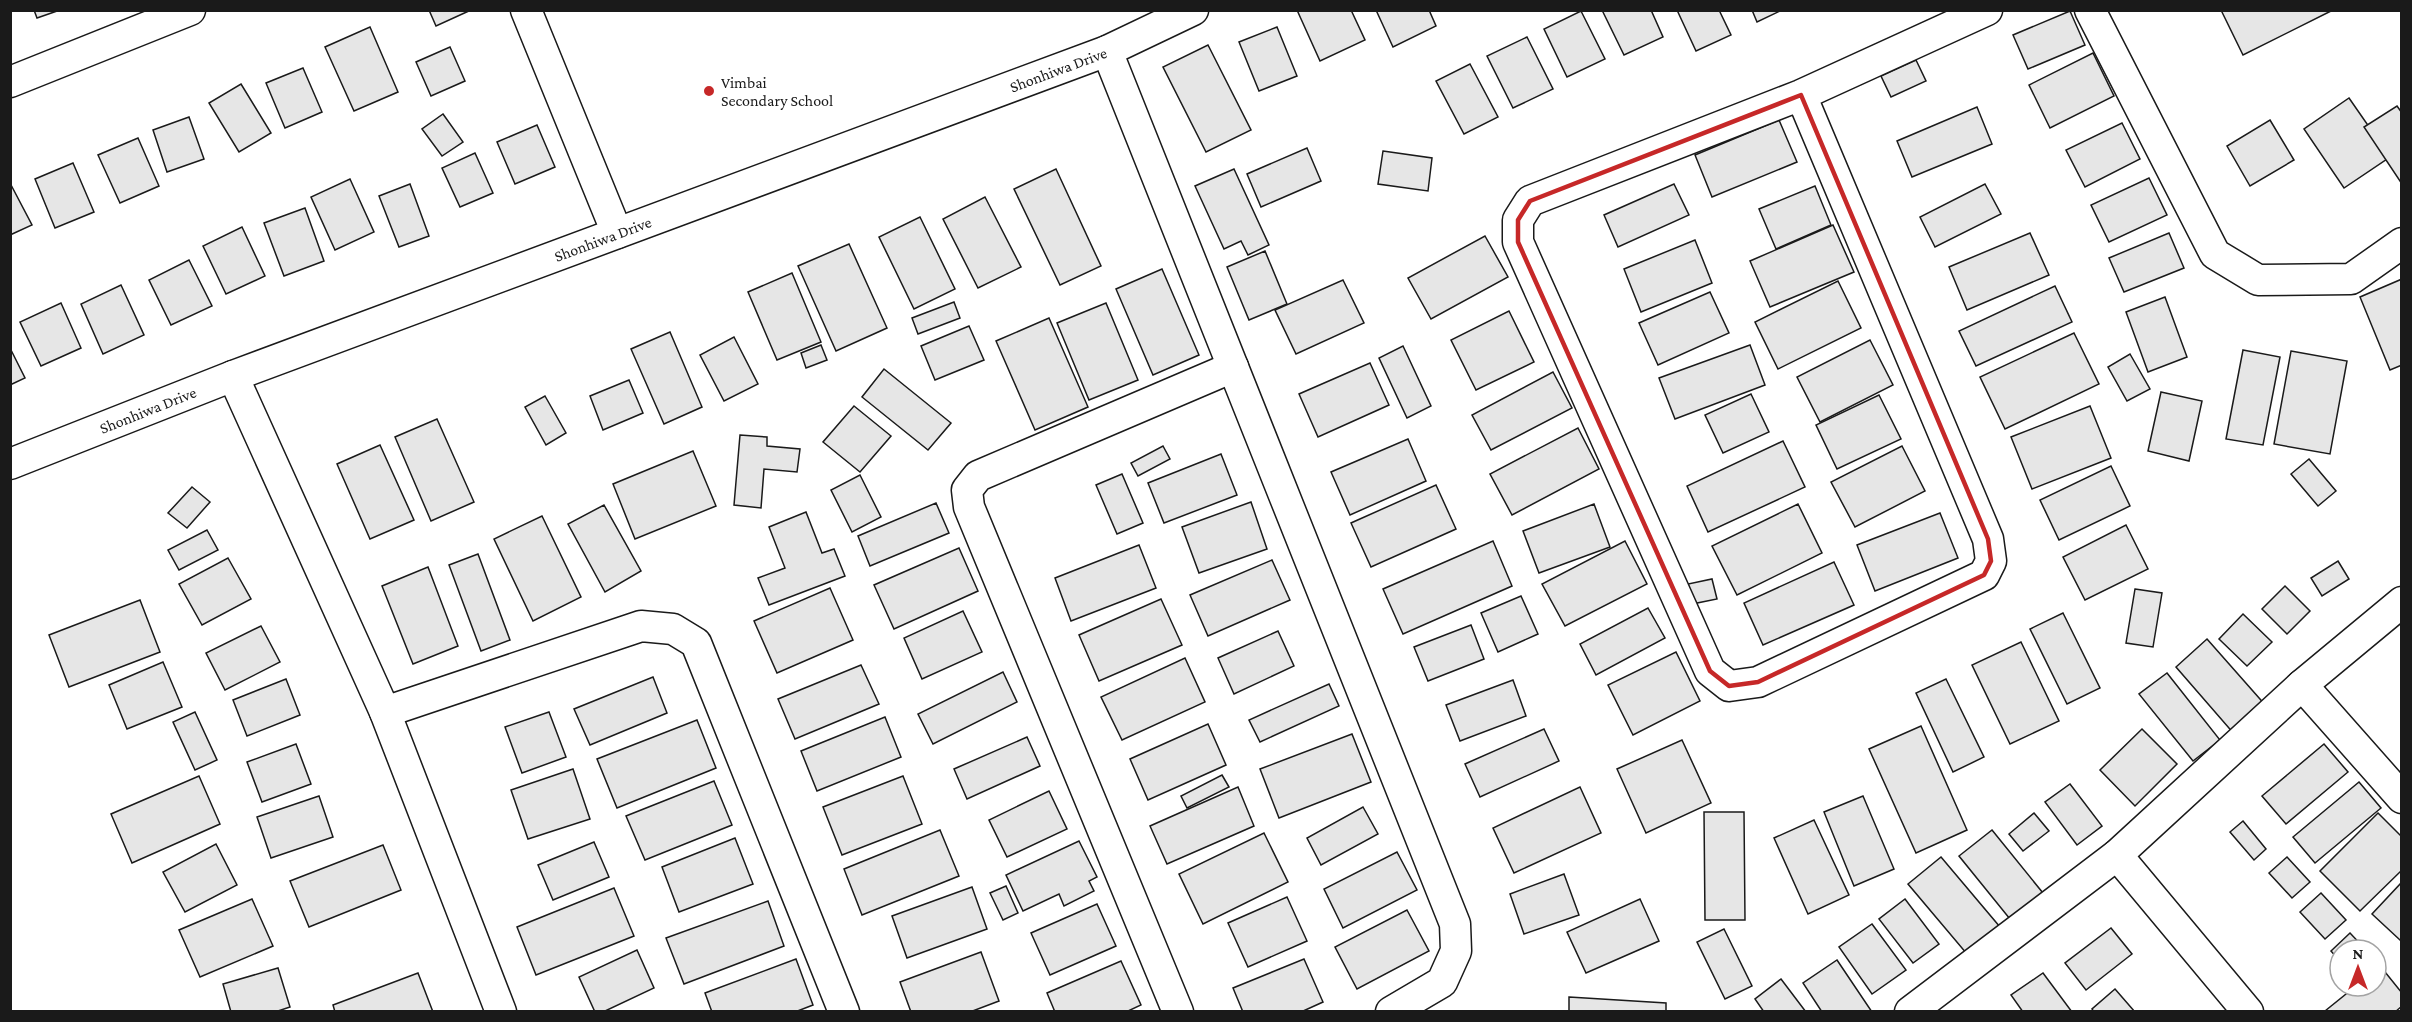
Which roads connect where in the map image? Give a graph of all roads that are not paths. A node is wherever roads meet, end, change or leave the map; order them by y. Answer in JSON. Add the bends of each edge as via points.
{"nodes":[{"id":1,"x":190,"y":10,"type":"edge"},
{"id":2,"x":526,"y":10,"type":"edge"},
{"id":3,"x":1193,"y":10,"type":"edge"},
{"id":4,"x":1987,"y":10,"type":"edge"},
{"id":5,"x":2090,"y":10,"type":"edge"},
{"id":6,"x":1107,"y":51,"type":"junction"},
{"id":7,"x":10,"y":82,"type":"edge"},
{"id":8,"x":1801,"y":95,"type":"junction"},
{"id":9,"x":617,"y":233,"type":"junction"},
{"id":10,"x":2402,"y":243,"type":"edge"},
{"id":11,"x":1233,"y":367,"type":"junction"},
{"id":12,"x":233,"y":376,"type":"junction"},
{"id":13,"x":10,"y":464,"type":"edge"},
{"id":14,"x":2402,"y":602,"type":"edge"},
{"id":15,"x":2302,"y":685,"type":"junction"},
{"id":16,"x":385,"y":712,"type":"junction"},
{"id":17,"x":2402,"y":798,"type":"edge"},
{"id":18,"x":2117,"y":855,"type":"junction"},
{"id":19,"x":501,"y":1011,"type":"edge"},
{"id":20,"x":844,"y":1011,"type":"edge"},
{"id":21,"x":1178,"y":1011,"type":"edge"},
{"id":22,"x":1391,"y":1011,"type":"edge"},
{"id":23,"x":1910,"y":1011,"type":"edge"},
{"id":24,"x":2248,"y":1011,"type":"edge"}],
"edges":[{"from":1,"to":7,"type":"street"},
{"from":2,"to":9,"type":"street"},
{"from":3,"to":6,"type":"street","name":"Shonhiwa Drive"},
{"from":4,"to":8,"type":"street"},
{"from":5,"to":10,"type":"street","via":[[2215,254],[2258,280],[2351,279]]},
{"from":6,"to":9,"type":"street","name":"Shonhiwa Drive"},
{"from":6,"to":11,"type":"street"},
{"from":8,"to":8,"type":"street","via":[[1530,201],[1518,220],[1518,242],[1710,671],[1729,686],[1758,682],[1984,575],[1991,561],[1988,539]]},
{"from":9,"to":12,"type":"street","name":"Shonhiwa Drive"},
{"from":11,"to":21,"type":"street","via":[[978,476],[967,490],[969,507]]},
{"from":11,"to":22,"type":"street","via":[[1455,924],[1456,951],[1442,982]]},
{"from":12,"to":13,"type":"street","name":"Shonhiwa Drive"},
{"from":12,"to":16,"type":"street"},
{"from":14,"to":15,"type":"street"},
{"from":15,"to":17,"type":"street"},
{"from":15,"to":18,"type":"street"},
{"from":16,"to":19,"type":"street"},
{"from":16,"to":20,"type":"street","via":[[642,626],[673,628],[696,643]]},
{"from":18,"to":23,"type":"street"},
{"from":18,"to":24,"type":"street"}]}
